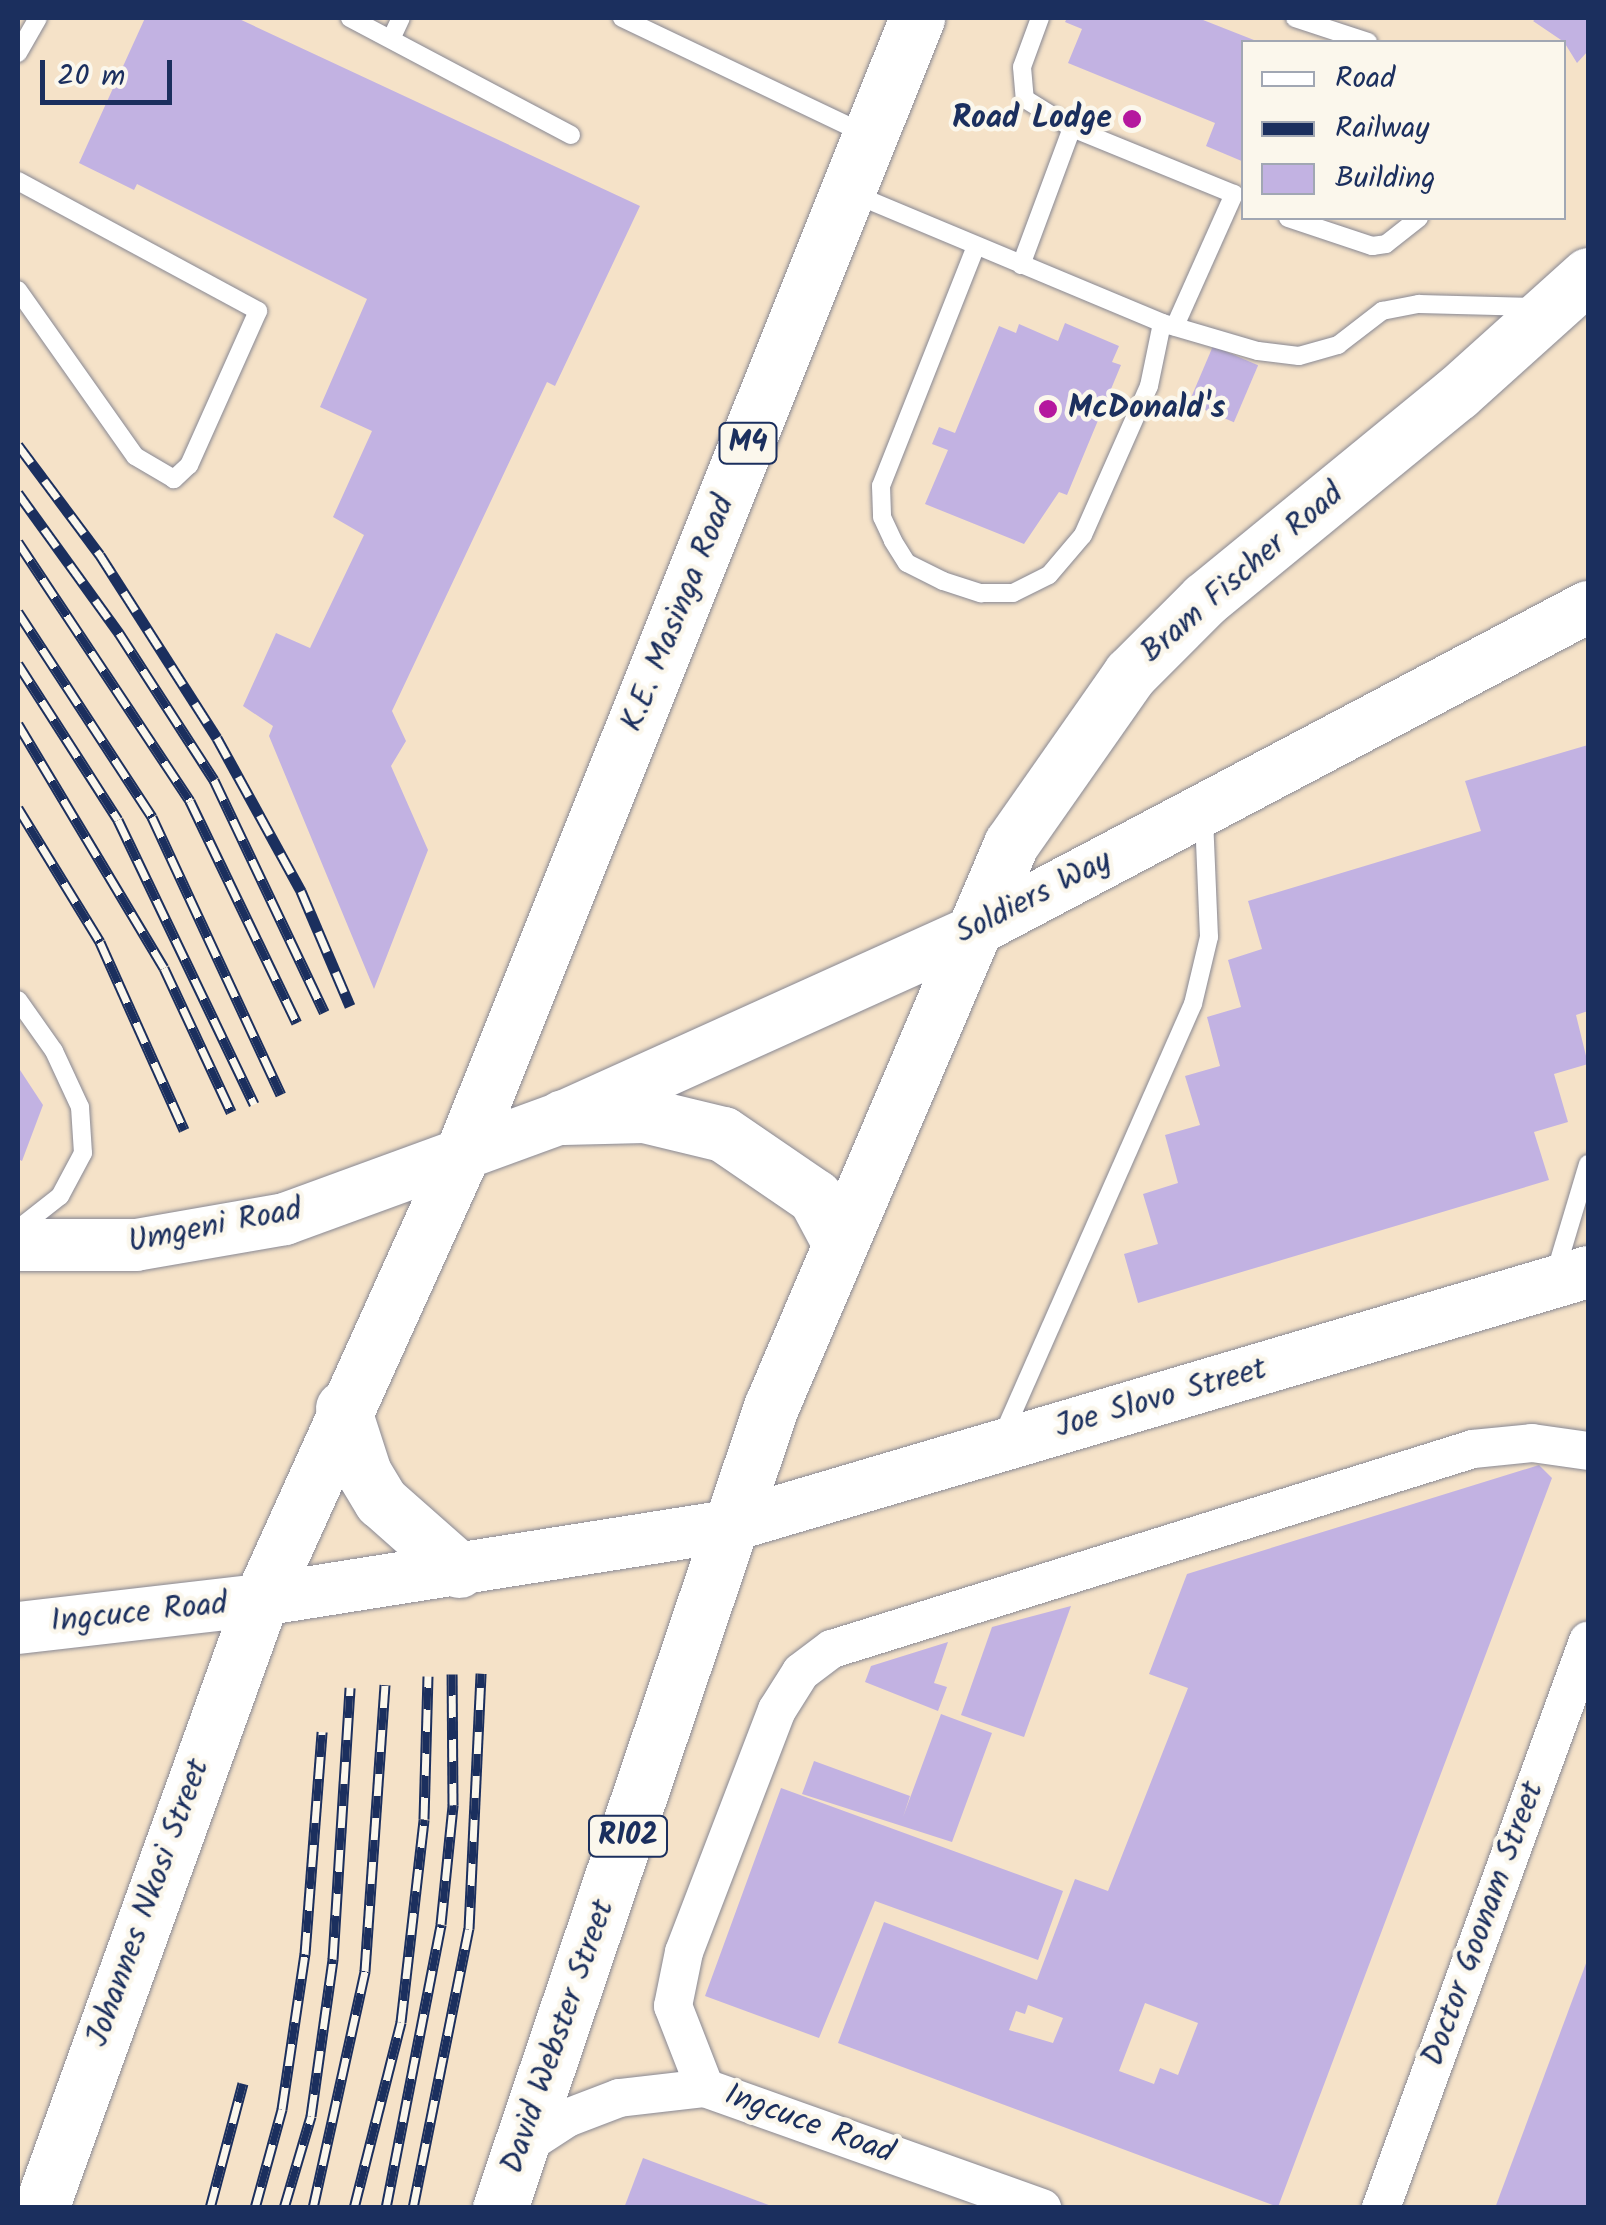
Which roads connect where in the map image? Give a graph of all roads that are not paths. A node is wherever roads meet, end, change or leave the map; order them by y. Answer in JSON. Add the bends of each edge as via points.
{"nodes":[{"id":1,"x":38,"y":18,"type":"edge"},
{"id":2,"x":350,"y":18,"type":"edge"},
{"id":3,"x":401,"y":18,"type":"edge"},
{"id":4,"x":622,"y":18,"type":"edge"},
{"id":5,"x":917,"y":18,"type":"edge"},
{"id":6,"x":1040,"y":18,"type":"edge"},
{"id":7,"x":1295,"y":18,"type":"edge"},
{"id":8,"x":392,"y":38,"type":"junction"},
{"id":9,"x":1362,"y":40,"type":"edge"},
{"id":10,"x":18,"y":54,"type":"edge"},
{"id":11,"x":1072,"y":128,"type":"junction"},
{"id":12,"x":571,"y":134,"type":"dead end"},
{"id":13,"x":870,"y":137,"type":"junction"},
{"id":14,"x":18,"y":182,"type":"edge"},
{"id":15,"x":849,"y":192,"type":"junction"},
{"id":16,"x":1239,"y":196,"type":"edge"},
{"id":17,"x":1294,"y":220,"type":"edge"},
{"id":18,"x":1416,"y":220,"type":"edge"},
{"id":19,"x":976,"y":246,"type":"junction"},
{"id":20,"x":1020,"y":265,"type":"junction"},
{"id":21,"x":18,"y":290,"type":"edge"},
{"id":22,"x":1571,"y":292,"type":"edge"},
{"id":23,"x":1168,"y":324,"type":"junction"},
{"id":24,"x":1588,"y":607,"type":"edge"},
{"id":25,"x":1204,"y":810,"type":"junction"},
{"id":26,"x":968,"y":934,"type":"junction"},
{"id":27,"x":18,"y":1000,"type":"edge"},
{"id":28,"x":563,"y":1117,"type":"junction"},
{"id":29,"x":462,"y":1154,"type":"junction"},
{"id":30,"x":1588,"y":1164,"type":"edge"},
{"id":31,"x":18,"y":1230,"type":"edge"},
{"id":32,"x":838,"y":1240,"type":"junction"},
{"id":33,"x":18,"y":1245,"type":"edge"},
{"id":34,"x":1570,"y":1277,"type":"edge"},
{"id":35,"x":342,"y":1408,"type":"junction"},
{"id":36,"x":1000,"y":1442,"type":"junction"},
{"id":37,"x":1588,"y":1451,"type":"edge"},
{"id":38,"x":734,"y":1525,"type":"junction"},
{"id":39,"x":460,"y":1570,"type":"junction"},
{"id":40,"x":260,"y":1600,"type":"junction"},
{"id":41,"x":18,"y":1628,"type":"edge"},
{"id":42,"x":1588,"y":1641,"type":"edge"},
{"id":43,"x":705,"y":2088,"type":"junction"},
{"id":44,"x":521,"y":2148,"type":"junction"},
{"id":45,"x":41,"y":2208,"type":"edge"},
{"id":46,"x":500,"y":2208,"type":"edge"},
{"id":47,"x":1042,"y":2208,"type":"edge"},
{"id":48,"x":1380,"y":2208,"type":"edge"}],
"edges":[{"from":1,"to":10,"type":"lane"},
{"from":2,"to":8,"type":"lane"},
{"from":3,"to":8,"type":"lane"},
{"from":4,"to":13,"type":"lane"},
{"from":5,"to":13,"type":"highway","name":"K.E. Masinga Road","number":"M4"},
{"from":6,"to":11,"type":"lane","via":[[1022,67],[1025,99]]},
{"from":7,"to":9,"type":"lane"},
{"from":8,"to":12,"type":"lane"},
{"from":11,"to":16,"type":"lane"},
{"from":11,"to":20,"type":"lane"},
{"from":13,"to":15,"type":"highway","name":"K.E. Masinga Road","number":"M4"},
{"from":14,"to":21,"type":"lane","via":[[258,311],[189,466],[174,479],[135,456]]},
{"from":15,"to":19,"type":"lane"},
{"from":15,"to":29,"type":"highway","name":"K.E. Masinga Road","number":"M4"},
{"from":16,"to":23,"type":"lane"},
{"from":17,"to":18,"type":"lane","via":[[1372,246],[1386,244]]},
{"from":19,"to":20,"type":"lane"},
{"from":19,"to":23,"type":"lane","via":[[882,486],[882,517],[892,541],[907,563],[944,582],[980,593],[1013,593],[1049,574],[1082,536],[1149,386]]},
{"from":20,"to":23,"type":"lane"},
{"from":22,"to":23,"type":"lane","via":[[1382,311],[1338,345],[1299,356]]},
{"from":22,"to":26,"type":"highway","name":"Bram Fischer Road","via":[[1205,599],[1130,674],[1011,844]]},
{"from":24,"to":25,"type":"main road","name":"Soldiers Way"},
{"from":25,"to":26,"type":"main road","name":"Soldiers Way"},
{"from":25,"to":36,"type":"lane","via":[[1210,937],[1193,1004]]},
{"from":26,"to":28,"type":"main road","name":"Soldiers Way"},
{"from":26,"to":32,"type":"highway","number":"R102"},
{"from":27,"to":31,"type":"lane","via":[[54,1051],[80,1107],[83,1153],[60,1196]]},
{"from":28,"to":29,"type":"main road","name":"Soldiers Way"},
{"from":28,"to":32,"type":"highway","via":[[644,1115],[723,1134],[815,1196]]},
{"from":29,"to":33,"type":"main road","name":"Umgeni Road","via":[[285,1220],[136,1245]]},
{"from":29,"to":35,"type":"highway","name":"K.E. Masinga Road"},
{"from":30,"to":34,"type":"lane"},
{"from":32,"to":38,"type":"highway","number":"R102","via":[[770,1407]]},
{"from":34,"to":36,"type":"main road","name":"Joe Slovo Street","via":[[1169,1400]]},
{"from":35,"to":39,"type":"highway","via":[[364,1473],[382,1501]]},
{"from":35,"to":40,"type":"highway","name":"Johannes Nkosi Street"},
{"from":36,"to":38,"type":"main road","name":"Joe Slovo Street"},
{"from":37,"to":43,"type":"street","via":[[1532,1443],[1473,1449],[832,1649],[800,1672],[777,1710],[684,1952],[673,2006]]},
{"from":38,"to":39,"type":"main road","name":"Joe Slovo Street"},
{"from":38,"to":44,"type":"highway","name":"David Webster Street","number":"R102"},
{"from":39,"to":40,"type":"main road","name":"Ingcuce Road"},
{"from":40,"to":41,"type":"main road","name":"Ingcuce Road"},
{"from":40,"to":45,"type":"highway","name":"Johannes Nkosi Street"},
{"from":42,"to":48,"type":"street","name":"Doctor Goonam Street"},
{"from":43,"to":44,"type":"street","name":"Ingcuce Road","via":[[619,2098],[567,2118]]},
{"from":43,"to":47,"type":"street","name":"Ingcuce Road"},
{"from":44,"to":46,"type":"highway","name":"David Webster Street","number":"R102"}]}
